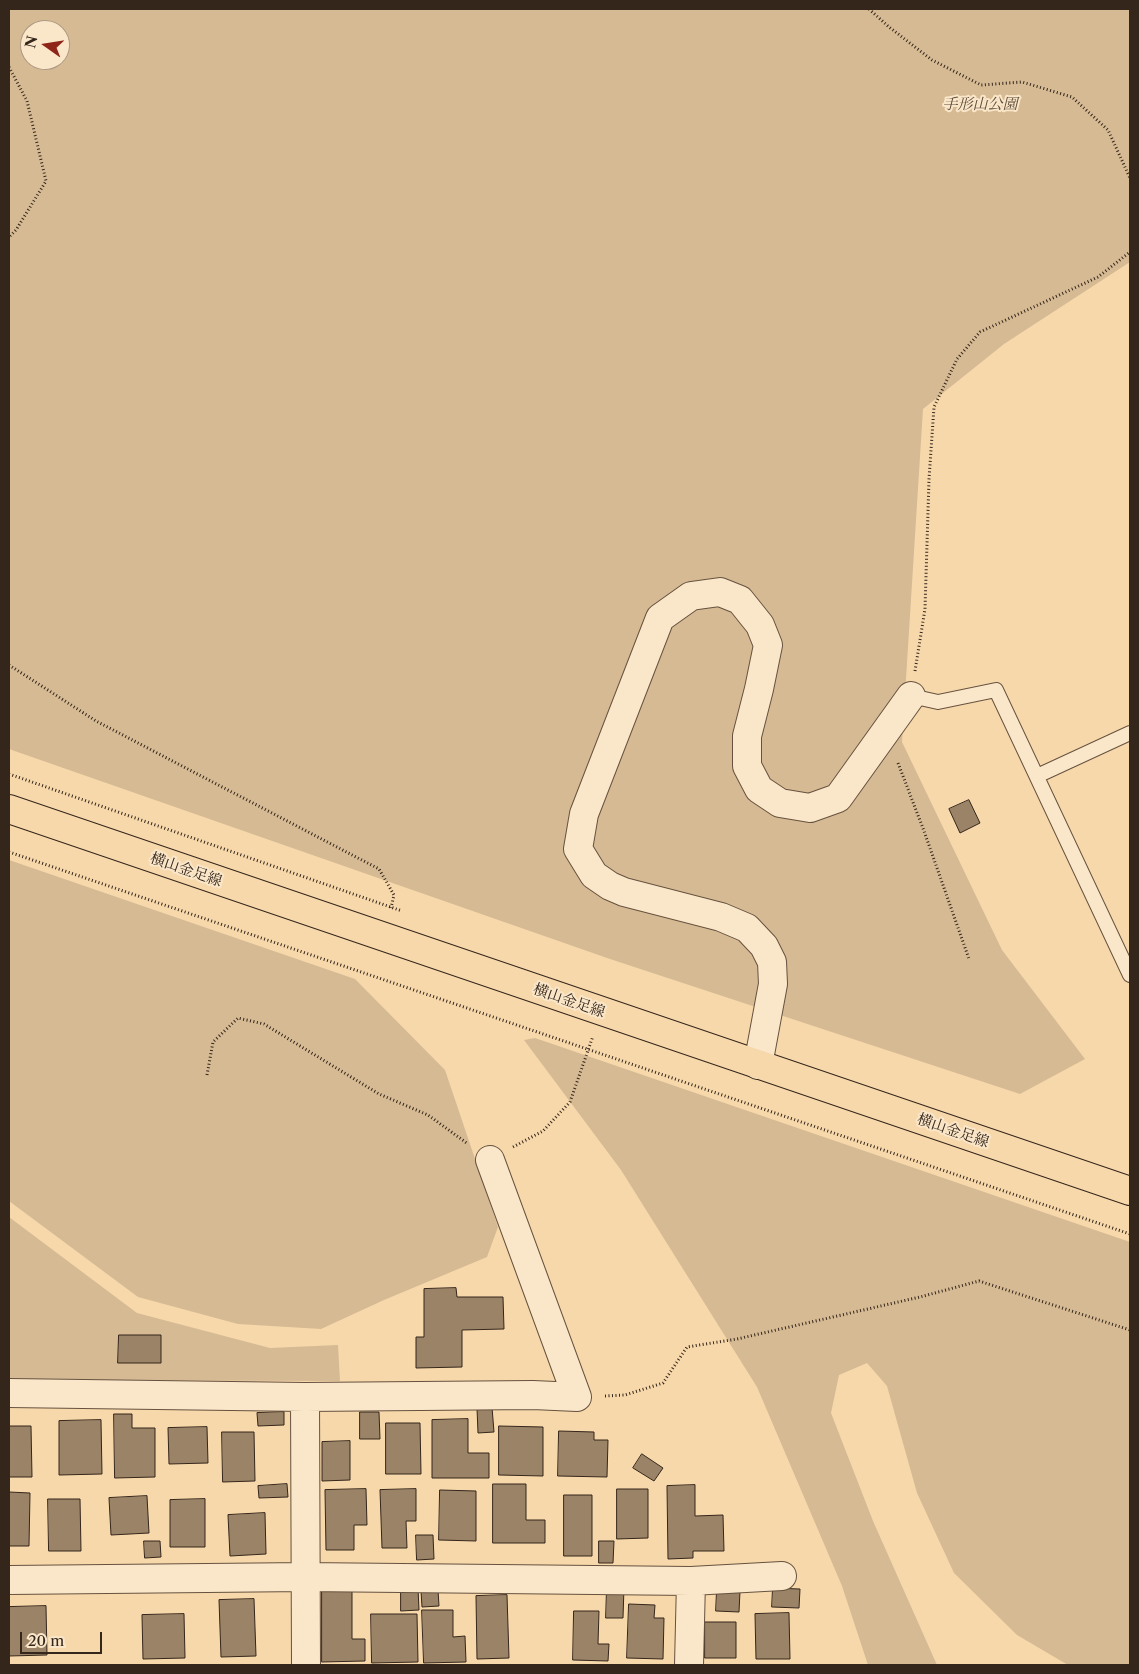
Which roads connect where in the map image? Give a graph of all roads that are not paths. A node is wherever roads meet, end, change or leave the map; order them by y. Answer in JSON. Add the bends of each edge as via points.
{"nodes":[{"id":1,"x":911,"y":696,"type":"joint"},
{"id":2,"x":1130,"y":733,"type":"edge"},
{"id":3,"x":1037,"y":776,"type":"junction"},
{"id":4,"x":9,"y":809,"type":"edge"},
{"id":5,"x":1130,"y":975,"type":"edge"},
{"id":6,"x":758,"y":1065,"type":"junction"},
{"id":7,"x":490,"y":1160,"type":"road end"},
{"id":8,"x":1130,"y":1191,"type":"edge"},
{"id":9,"x":9,"y":1393,"type":"edge"},
{"id":10,"x":305,"y":1397,"type":"junction"},
{"id":11,"x":782,"y":1576,"type":"dead end"},
{"id":12,"x":305,"y":1577,"type":"junction"},
{"id":13,"x":9,"y":1580,"type":"edge"},
{"id":14,"x":691,"y":1581,"type":"junction"},
{"id":15,"x":306,"y":1665,"type":"edge"},
{"id":16,"x":689,"y":1665,"type":"edge"}],
"edges":[{"from":1,"to":3,"type":"lane","via":[[938,702],[996,690]]},
{"from":1,"to":6,"type":"street","via":[[838,798],[810,808],[780,803],[759,789],[747,766],[747,736],[768,645],[760,625],[740,600],[720,592],[691,596],[660,618],[584,814],[578,849],[594,876],[610,886],[747,928],[764,946],[772,962],[773,984]]},
{"from":2,"to":3,"type":"lane"},
{"from":3,"to":5,"type":"lane"},
{"from":4,"to":6,"type":"main road","name":"横山金足線"},
{"from":6,"to":8,"type":"main road","name":"横山金足線"},
{"from":7,"to":10,"type":"street","via":[[578,1397]]},
{"from":9,"to":10,"type":"street"},
{"from":10,"to":12,"type":"street"},
{"from":11,"to":14,"type":"street"},
{"from":12,"to":13,"type":"street"},
{"from":12,"to":14,"type":"street"},
{"from":12,"to":15,"type":"street"},
{"from":14,"to":16,"type":"street"}]}
